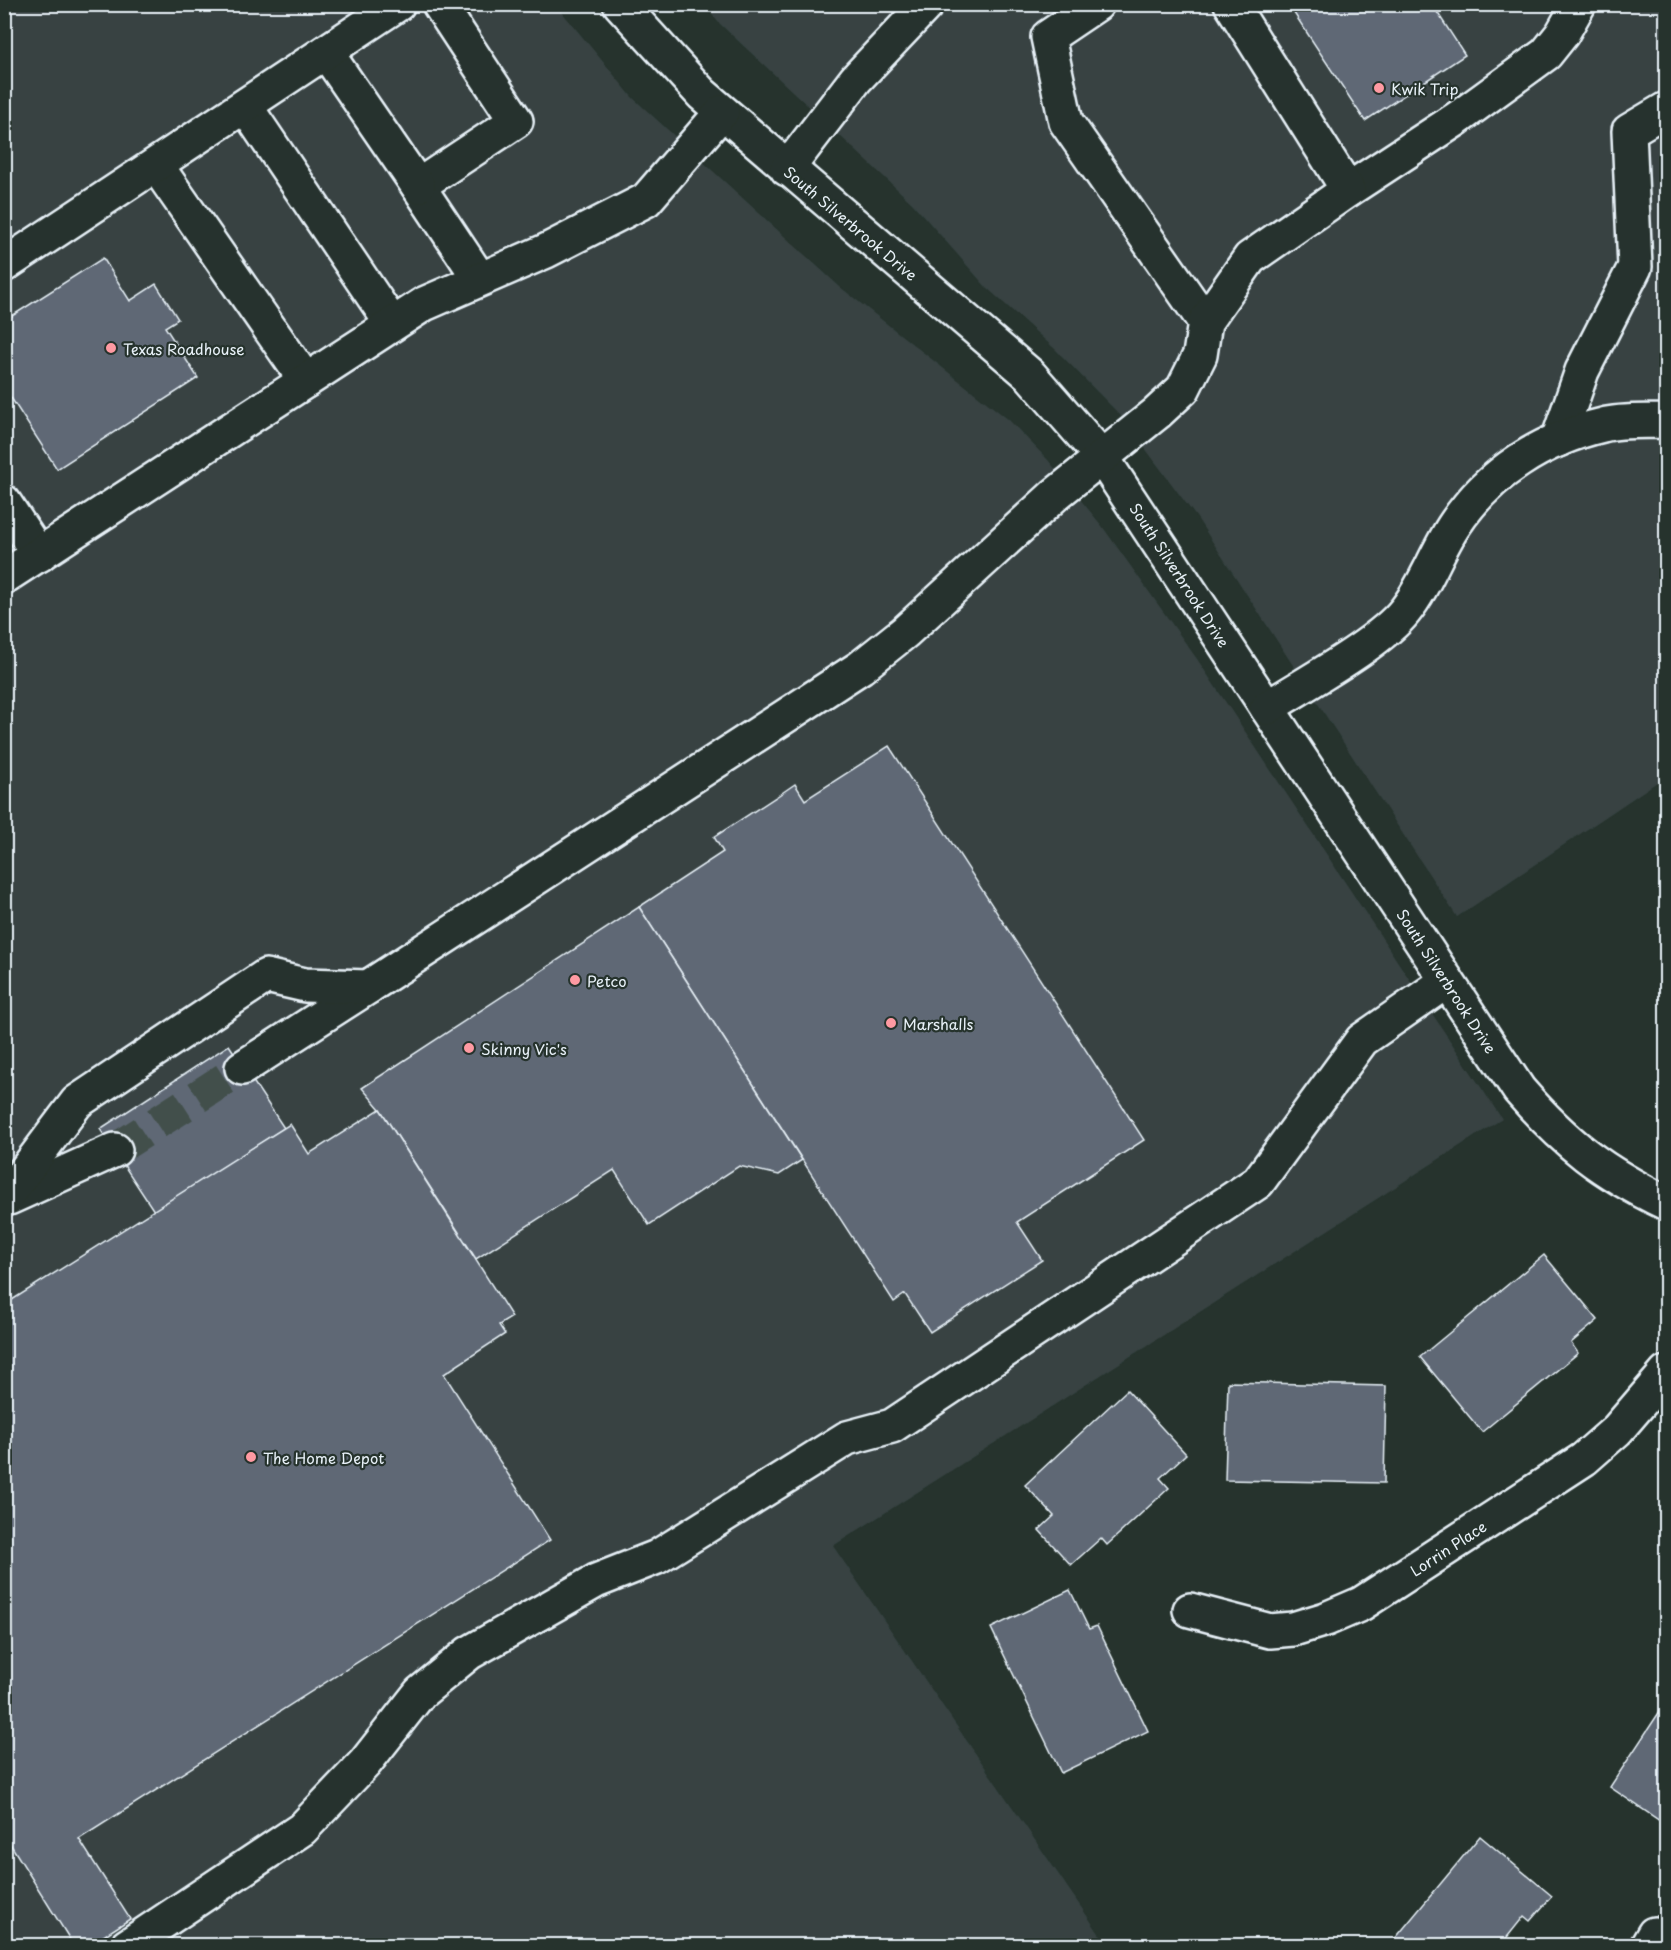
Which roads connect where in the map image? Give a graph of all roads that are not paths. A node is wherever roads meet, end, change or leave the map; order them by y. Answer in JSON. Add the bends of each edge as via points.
{"nodes":[{"id":1,"x":398,"y":4,"type":"edge"},
{"id":2,"x":439,"y":4,"type":"edge"},
{"id":3,"x":620,"y":4,"type":"edge"},
{"id":4,"x":927,"y":4,"type":"edge"},
{"id":5,"x":1097,"y":4,"type":"edge"},
{"id":6,"x":1231,"y":4,"type":"edge"},
{"id":7,"x":1579,"y":4,"type":"edge"},
{"id":8,"x":326,"y":52,"type":"junction"},
{"id":9,"x":245,"y":106,"type":"junction"},
{"id":10,"x":1666,"y":109,"type":"edge"},
{"id":11,"x":722,"y":112,"type":"junction"},
{"id":12,"x":156,"y":165,"type":"junction"},
{"id":13,"x":788,"y":169,"type":"junction"},
{"id":14,"x":418,"y":186,"type":"junction"},
{"id":15,"x":1348,"y":190,"type":"junction"},
{"id":16,"x":4,"y":265,"type":"edge"},
{"id":17,"x":479,"y":278,"type":"junction"},
{"id":18,"x":1205,"y":322,"type":"junction"},
{"id":19,"x":392,"y":324,"type":"junction"},
{"id":20,"x":306,"y":381,"type":"junction"},
{"id":21,"x":1666,"y":421,"type":"edge"},
{"id":22,"x":1558,"y":440,"type":"junction"},
{"id":23,"x":1101,"y":456,"type":"junction"},
{"id":24,"x":4,"y":502,"type":"edge"},
{"id":25,"x":39,"y":555,"type":"junction"},
{"id":26,"x":4,"y":577,"type":"edge"},
{"id":27,"x":1266,"y":708,"type":"junction"},
{"id":28,"x":1446,"y":981,"type":"junction"},
{"id":29,"x":368,"y":987,"type":"junction"},
{"id":30,"x":242,"y":1068,"type":"tunnel mouth"},
{"id":31,"x":116,"y":1150,"type":"tunnel mouth"},
{"id":32,"x":4,"y":1199,"type":"edge"},
{"id":33,"x":1666,"y":1203,"type":"edge"},
{"id":34,"x":1666,"y":1373,"type":"edge"},
{"id":35,"x":1190,"y":1610,"type":"dead end"},
{"id":36,"x":127,"y":1946,"type":"edge"}],
"edges":[{"from":1,"to":8,"type":"street"},
{"from":2,"to":14,"type":"street","via":[[516,121]]},
{"from":3,"to":11,"type":"street","name":"South Silverbrook Drive"},
{"from":4,"to":13,"type":"street","via":[[856,79]]},
{"from":5,"to":18,"type":"street","via":[[1048,37],[1066,122]]},
{"from":6,"to":15,"type":"street"},
{"from":7,"to":15,"type":"street","via":[[1546,54]]},
{"from":8,"to":9,"type":"street"},
{"from":8,"to":14,"type":"street"},
{"from":9,"to":12,"type":"street"},
{"from":9,"to":19,"type":"street"},
{"from":10,"to":22,"type":"street","via":[[1629,131],[1635,267],[1582,371]]},
{"from":11,"to":13,"type":"street","name":"South Silverbrook Drive"},
{"from":11,"to":17,"type":"street","via":[[646,200],[546,251]]},
{"from":12,"to":16,"type":"street"},
{"from":12,"to":20,"type":"street"},
{"from":13,"to":23,"type":"street","name":"South Silverbrook Drive","via":[[1030,375]]},
{"from":14,"to":17,"type":"street"},
{"from":15,"to":18,"type":"street","via":[[1250,258]]},
{"from":17,"to":19,"type":"street"},
{"from":18,"to":23,"type":"street","via":[[1200,355],[1183,389]]},
{"from":19,"to":20,"type":"street"},
{"from":20,"to":25,"type":"street"},
{"from":21,"to":22,"type":"street","via":[[1604,424]]},
{"from":22,"to":27,"type":"street","via":[[1518,461],[1473,501],[1454,526],[1404,613],[1375,637]]},
{"from":23,"to":27,"type":"street","name":"South Silverbrook Drive"},
{"from":23,"to":29,"type":"street","via":[[906,632],[861,667]]},
{"from":24,"to":25,"type":"street"},
{"from":25,"to":26,"type":"street"},
{"from":27,"to":28,"type":"street","name":"South Silverbrook Drive"},
{"from":28,"to":33,"type":"street","name":"South Silverbrook Drive","via":[[1519,1090],[1546,1121],[1583,1156]]},
{"from":28,"to":36,"type":"street","via":[[1362,1040],[1258,1182],[892,1426],[847,1438],[657,1557],[596,1581],[469,1653],[420,1694],[365,1763],[302,1829]]},
{"from":29,"to":30,"type":"street"},
{"from":29,"to":32,"type":"street","via":[[305,985],[266,976],[77,1102]]},
{"from":31,"to":32,"type":"street"},
{"from":34,"to":35,"type":"street","name":"Lorrin Place","via":[[1617,1430],[1584,1459],[1360,1604],[1293,1629],[1270,1631]]}]}
